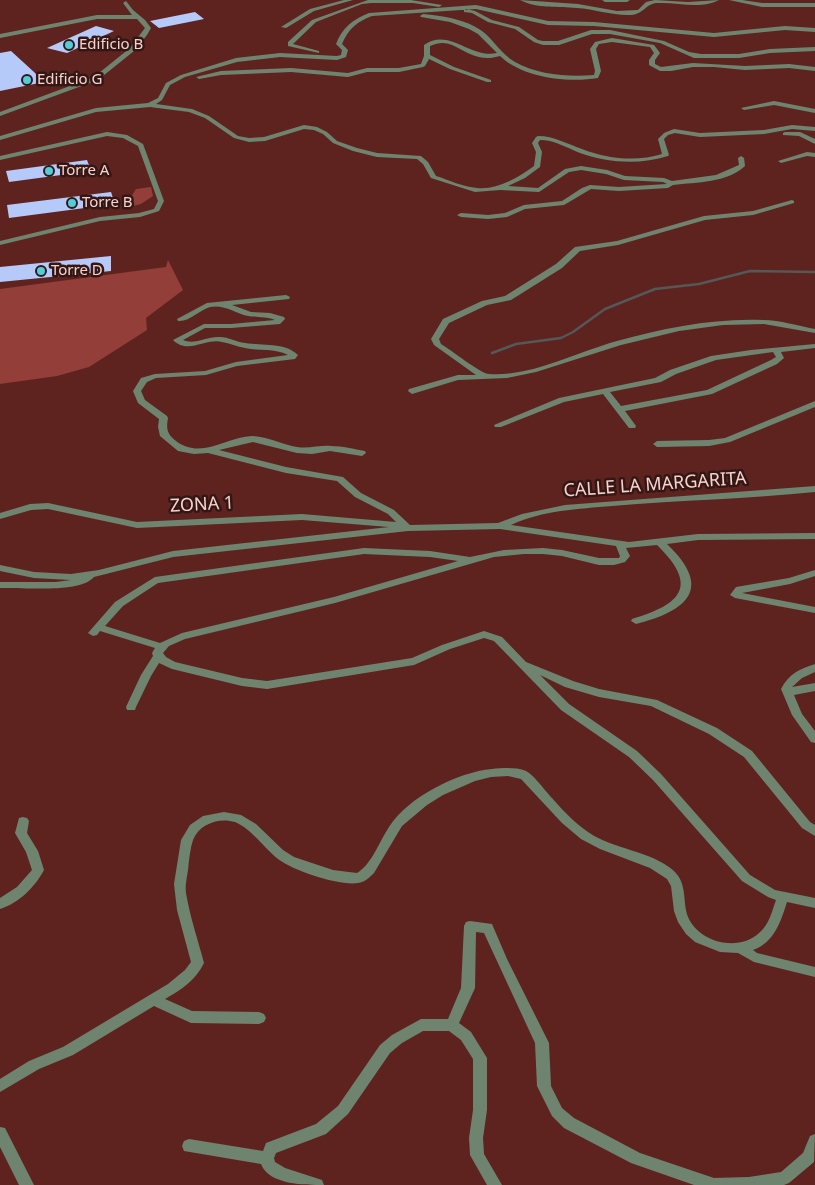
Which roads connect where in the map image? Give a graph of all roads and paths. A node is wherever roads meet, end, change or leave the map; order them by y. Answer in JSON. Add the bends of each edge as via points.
{"nodes":[{"id":1,"x":350,"y":0,"type":"edge"},
{"id":2,"x":396,"y":0,"type":"edge"},
{"id":3,"x":436,"y":0,"type":"edge"},
{"id":4,"x":523,"y":0,"type":"edge"},
{"id":5,"x":604,"y":0,"type":"edge"},
{"id":6,"x":626,"y":0,"type":"edge"},
{"id":7,"x":716,"y":0,"type":"edge"},
{"id":8,"x":732,"y":0,"type":"edge"},
{"id":9,"x":412,"y":2,"type":"junction"},
{"id":10,"x":125,"y":3,"type":"edge"},
{"id":11,"x":815,"y":5,"type":"edge"},
{"id":12,"x":465,"y":7,"type":"junction"},
{"id":13,"x":114,"y":10,"type":"dead end"},
{"id":14,"x":433,"y":10,"type":"junction"},
{"id":15,"x":390,"y":12,"type":"junction"},
{"id":16,"x":97,"y":17,"type":"junction"},
{"id":17,"x":136,"y":17,"type":"junction"},
{"id":18,"x":284,"y":27,"type":"dead end"},
{"id":19,"x":815,"y":30,"type":"edge"},
{"id":20,"x":0,"y":36,"type":"edge"},
{"id":21,"x":652,"y":46,"type":"junction"},
{"id":22,"x":815,"y":49,"type":"edge"},
{"id":23,"x":342,"y":53,"type":"dead end"},
{"id":24,"x":501,"y":54,"type":"junction"},
{"id":25,"x":427,"y":56,"type":"junction"},
{"id":26,"x":701,"y":56,"type":"junction"},
{"id":27,"x":815,"y":69,"type":"edge"},
{"id":28,"x":489,"y":81,"type":"dead end"},
{"id":29,"x":168,"y":84,"type":"junction"},
{"id":30,"x":150,"y":105,"type":"junction"},
{"id":31,"x":744,"y":108,"type":"dead end"},
{"id":32,"x":815,"y":111,"type":"edge"},
{"id":33,"x":0,"y":114,"type":"edge"},
{"id":34,"x":815,"y":129,"type":"edge"},
{"id":35,"x":755,"y":132,"type":"junction"},
{"id":36,"x":0,"y":138,"type":"edge"},
{"id":37,"x":815,"y":142,"type":"edge"},
{"id":38,"x":815,"y":155,"type":"edge"},
{"id":39,"x":0,"y":158,"type":"edge"},
{"id":40,"x":741,"y":158,"type":"dead end"},
{"id":41,"x":781,"y":160,"type":"dead end"},
{"id":42,"x":671,"y":183,"type":"junction"},
{"id":43,"x":499,"y":188,"type":"junction"},
{"id":44,"x":792,"y":202,"type":"dead end"},
{"id":45,"x":461,"y":215,"type":"dead end"},
{"id":46,"x":0,"y":243,"type":"edge"},
{"id":47,"x":286,"y":297,"type":"dead end"},
{"id":48,"x":219,"y":302,"type":"junction"},
{"id":49,"x":181,"y":319,"type":"dead end"},
{"id":50,"x":815,"y":331,"type":"edge"},
{"id":51,"x":815,"y":346,"type":"edge"},
{"id":52,"x":776,"y":350,"type":"junction"},
{"id":53,"x":483,"y":376,"type":"junction"},
{"id":54,"x":412,"y":391,"type":"dead end"},
{"id":55,"x":606,"y":391,"type":"junction"},
{"id":56,"x":815,"y":404,"type":"edge"},
{"id":57,"x":619,"y":409,"type":"junction"},
{"id":58,"x":498,"y":425,"type":"dead end"},
{"id":59,"x":632,"y":426,"type":"dead end"},
{"id":60,"x":658,"y":444,"type":"dead end"},
{"id":61,"x":208,"y":450,"type":"junction"},
{"id":62,"x":362,"y":452,"type":"dead end"},
{"id":63,"x":815,"y":489,"type":"edge"},
{"id":64,"x":0,"y":516,"type":"edge"},
{"id":65,"x":500,"y":526,"type":"junction"},
{"id":66,"x":408,"y":528,"type":"junction"},
{"id":67,"x":815,"y":536,"type":"edge"},
{"id":68,"x":660,"y":542,"type":"junction"},
{"id":69,"x":620,"y":544,"type":"junction"},
{"id":70,"x":470,"y":560,"type":"junction"},
{"id":71,"x":0,"y":568,"type":"edge"},
{"id":72,"x":99,"y":573,"type":"junction"},
{"id":73,"x":815,"y":573,"type":"edge"},
{"id":74,"x":0,"y":585,"type":"edge"},
{"id":75,"x":775,"y":601,"type":"junction"},
{"id":76,"x":815,"y":604,"type":"edge"},
{"id":77,"x":815,"y":610,"type":"edge"},
{"id":78,"x":636,"y":621,"type":"dead end"},
{"id":79,"x":161,"y":651,"type":"junction"},
{"id":80,"x":522,"y":662,"type":"junction"},
{"id":81,"x":815,"y":668,"type":"edge"},
{"id":82,"x":815,"y":687,"type":"edge"},
{"id":83,"x":787,"y":692,"type":"junction"},
{"id":84,"x":132,"y":707,"type":"dead end"},
{"id":85,"x":815,"y":739,"type":"edge"},
{"id":86,"x":22,"y":821,"type":"dead end"},
{"id":87,"x":815,"y":831,"type":"edge"},
{"id":88,"x":782,"y":897,"type":"junction"},
{"id":89,"x":815,"y":903,"type":"edge"},
{"id":90,"x":0,"y":904,"type":"edge"},
{"id":91,"x":740,"y":948,"type":"junction"},
{"id":92,"x":815,"y":972,"type":"edge"},
{"id":93,"x":153,"y":1000,"type":"junction"},
{"id":94,"x":259,"y":1018,"type":"dead end"},
{"id":95,"x":452,"y":1025,"type":"junction"},
{"id":96,"x":0,"y":1086,"type":"edge"},
{"id":97,"x":0,"y":1133,"type":"edge"},
{"id":98,"x":815,"y":1141,"type":"edge"},
{"id":99,"x":189,"y":1146,"type":"dead end"},
{"id":100,"x":267,"y":1158,"type":"junction"},
{"id":101,"x":27,"y":1185,"type":"edge"},
{"id":102,"x":317,"y":1185,"type":"edge"},
{"id":103,"x":495,"y":1185,"type":"edge"}],
"edges":[{"from":1,"to":18,"type":"street","via":[[312,10]]},
{"from":2,"to":9,"type":"street"},
{"from":3,"to":12,"type":"street"},
{"from":4,"to":7,"type":"street","via":[[632,13],[658,1],[688,4]]},
{"from":5,"to":6,"type":"street"},
{"from":8,"to":11,"type":"street","via":[[762,5]]},
{"from":9,"to":12,"type":"street"},
{"from":9,"to":23,"type":"street","via":[[371,1],[356,5],[308,24],[290,43],[297,48],[337,56]]},
{"from":10,"to":17,"type":"street"},
{"from":12,"to":14,"type":"street"},
{"from":12,"to":19,"type":"street","via":[[487,8],[548,23],[714,35],[785,28]]},
{"from":13,"to":16,"type":"street"},
{"from":14,"to":15,"type":"street"},
{"from":14,"to":26,"type":"street","via":[[473,12],[490,21],[517,28],[543,43],[559,44],[591,32],[610,32],[662,42],[682,52]]},
{"from":15,"to":24,"type":"street","via":[[448,19],[468,26],[480,32]]},
{"from":15,"to":29,"type":"street","via":[[357,18],[341,37],[339,44],[345,50],[344,56],[280,55],[236,60],[183,76]]},
{"from":16,"to":17,"type":"street"},
{"from":16,"to":20,"type":"street"},
{"from":17,"to":33,"type":"street","via":[[146,25],[146,33],[103,76]]},
{"from":21,"to":24,"type":"street","via":[[612,40],[597,43],[593,49],[598,71],[596,77],[586,78],[536,73],[520,68]]},
{"from":21,"to":26,"type":"street","via":[[678,57]]},
{"from":21,"to":27,"type":"street","via":[[657,53],[652,65],[660,69],[714,65]]},
{"from":22,"to":26,"type":"street"},
{"from":24,"to":25,"type":"street","via":[[494,57],[471,54],[454,42],[441,40],[427,45]]},
{"from":25,"to":28,"type":"street"},
{"from":25,"to":29,"type":"street","via":[[423,65],[399,70],[367,70],[348,75],[291,70],[221,74]]},
{"from":29,"to":30,"type":"street","via":[[160,99]]},
{"from":30,"to":36,"type":"street","via":[[96,110]]},
{"from":30,"to":43,"type":"street","via":[[190,110],[207,116],[236,137],[249,140],[265,139],[304,127],[316,128],[335,142],[355,150],[377,155],[419,157],[426,163],[430,174],[439,179],[475,190]]},
{"from":31,"to":32,"type":"street","via":[[774,103]]},
{"from":34,"to":35,"type":"street","via":[[792,127]]},
{"from":35,"to":37,"type":"street","via":[[767,136],[800,134]]},
{"from":35,"to":43,"type":"street","via":[[700,135],[674,131],[661,139],[666,155],[637,160],[587,154],[547,137],[538,138],[535,143],[537,167]]},
{"from":38,"to":41,"type":"street"},
{"from":39,"to":46,"type":"street","via":[[107,134],[125,136],[141,145],[161,201],[157,210],[147,214],[100,219]]},
{"from":40,"to":42,"type":"street","via":[[742,166],[721,175]]},
{"from":42,"to":43,"type":"street","via":[[624,178],[581,168],[567,170],[539,190]]},
{"from":42,"to":45,"type":"street","via":[[668,186],[620,189],[590,187],[564,203],[524,206],[507,215]]},
{"from":44,"to":53,"type":"street","via":[[753,213],[704,218],[618,243],[578,249],[559,266],[508,298],[485,303],[446,321],[435,339],[438,345]]},
{"from":47,"to":48,"type":"street"},
{"from":48,"to":49,"type":"street"},
{"from":48,"to":61,"type":"street","via":[[250,314],[281,319],[277,322],[204,326],[177,340],[190,344],[221,339],[294,355],[236,364],[206,373],[155,376],[144,380],[137,391],[141,401],[164,418],[164,436],[181,449]]},
{"from":50,"to":53,"type":"street","via":[[764,322],[723,323],[619,343],[536,370],[508,376]]},
{"from":51,"to":52,"type":"street"},
{"from":52,"to":55,"type":"street","via":[[714,358],[658,380]]},
{"from":52,"to":57,"type":"street","via":[[780,358],[774,362],[709,392]]},
{"from":53,"to":54,"type":"street","via":[[458,378]]},
{"from":55,"to":57,"type":"street"},
{"from":55,"to":58,"type":"street","via":[[562,400]]},
{"from":56,"to":60,"type":"street","via":[[727,440]]},
{"from":57,"to":59,"type":"street"},
{"from":61,"to":62,"type":"street","via":[[253,439],[297,450],[330,448]]},
{"from":61,"to":66,"type":"street","via":[[286,470],[340,478],[358,495],[391,512]]},
{"from":63,"to":65,"type":"street","name":"CALLE LA MARGARITA","via":[[558,508],[532,513]]},
{"from":64,"to":66,"type":"street","name":"ZONA 1","via":[[30,506],[48,506],[137,525],[302,517]]},
{"from":65,"to":66,"type":"street"},
{"from":65,"to":69,"type":"street"},
{"from":66,"to":72,"type":"street","via":[[172,554]]},
{"from":67,"to":68,"type":"street","via":[[698,537]]},
{"from":68,"to":69,"type":"street"},
{"from":68,"to":78,"type":"street","via":[[678,562],[686,578],[686,593],[678,604]]},
{"from":69,"to":70,"type":"street","via":[[622,560],[609,564],[561,552],[537,551],[504,552]]},
{"from":70,"to":79,"type":"street","via":[[335,600],[182,636]]},
{"from":70,"to":79,"type":"street","via":[[430,554],[364,551],[155,580],[119,604],[96,630]]},
{"from":71,"to":72,"type":"street","via":[[34,575],[71,577]]},
{"from":72,"to":74,"type":"street","via":[[74,584]]},
{"from":73,"to":75,"type":"street","via":[[790,582],[740,589],[735,595]]},
{"from":75,"to":76,"type":"street"},
{"from":75,"to":77,"type":"street"},
{"from":79,"to":80,"type":"street","via":[[162,660],[172,665],[267,685],[414,661],[484,634],[498,640]]},
{"from":79,"to":84,"type":"street"},
{"from":80,"to":87,"type":"street","via":[[569,684],[653,703],[713,731],[748,754],[806,825]]},
{"from":80,"to":88,"type":"street","via":[[565,707],[633,754],[658,777],[746,878]]},
{"from":81,"to":83,"type":"street","via":[[790,681]]},
{"from":82,"to":83,"type":"street"},
{"from":83,"to":85,"type":"street","via":[[797,715]]},
{"from":86,"to":90,"type":"street","via":[[21,834],[32,851],[38,870],[32,882]]},
{"from":88,"to":89,"type":"street"},
{"from":88,"to":91,"type":"street","via":[[776,918],[764,938]]},
{"from":91,"to":92,"type":"street","via":[[754,957]]},
{"from":91,"to":93,"type":"street","via":[[707,943],[694,934],[683,921],[677,884],[671,876],[651,863],[596,842],[575,829],[524,775],[497,772],[478,775],[428,797],[398,823],[368,873],[359,879],[334,876],[286,859],[241,820],[223,816],[202,822],[192,830],[185,844],[180,891],[198,962],[190,974]]},
{"from":93,"to":94,"type":"street","via":[[191,1017]]},
{"from":93,"to":96,"type":"street","via":[[68,1051],[34,1064]]},
{"from":95,"to":98,"type":"street","via":[[468,988],[470,926],[488,928],[542,1043],[544,1086],[556,1112],[569,1123],[636,1158],[714,1185],[784,1178],[809,1157]]},
{"from":95,"to":100,"type":"street","via":[[421,1025],[397,1039],[385,1049],[343,1110],[320,1129],[271,1148]]},
{"from":95,"to":103,"type":"street","via":[[466,1036],[480,1058],[477,1155]]},
{"from":97,"to":101,"type":"street"},
{"from":99,"to":100,"type":"street"},
{"from":100,"to":102,"type":"street","via":[[269,1166],[281,1174]]}]}
